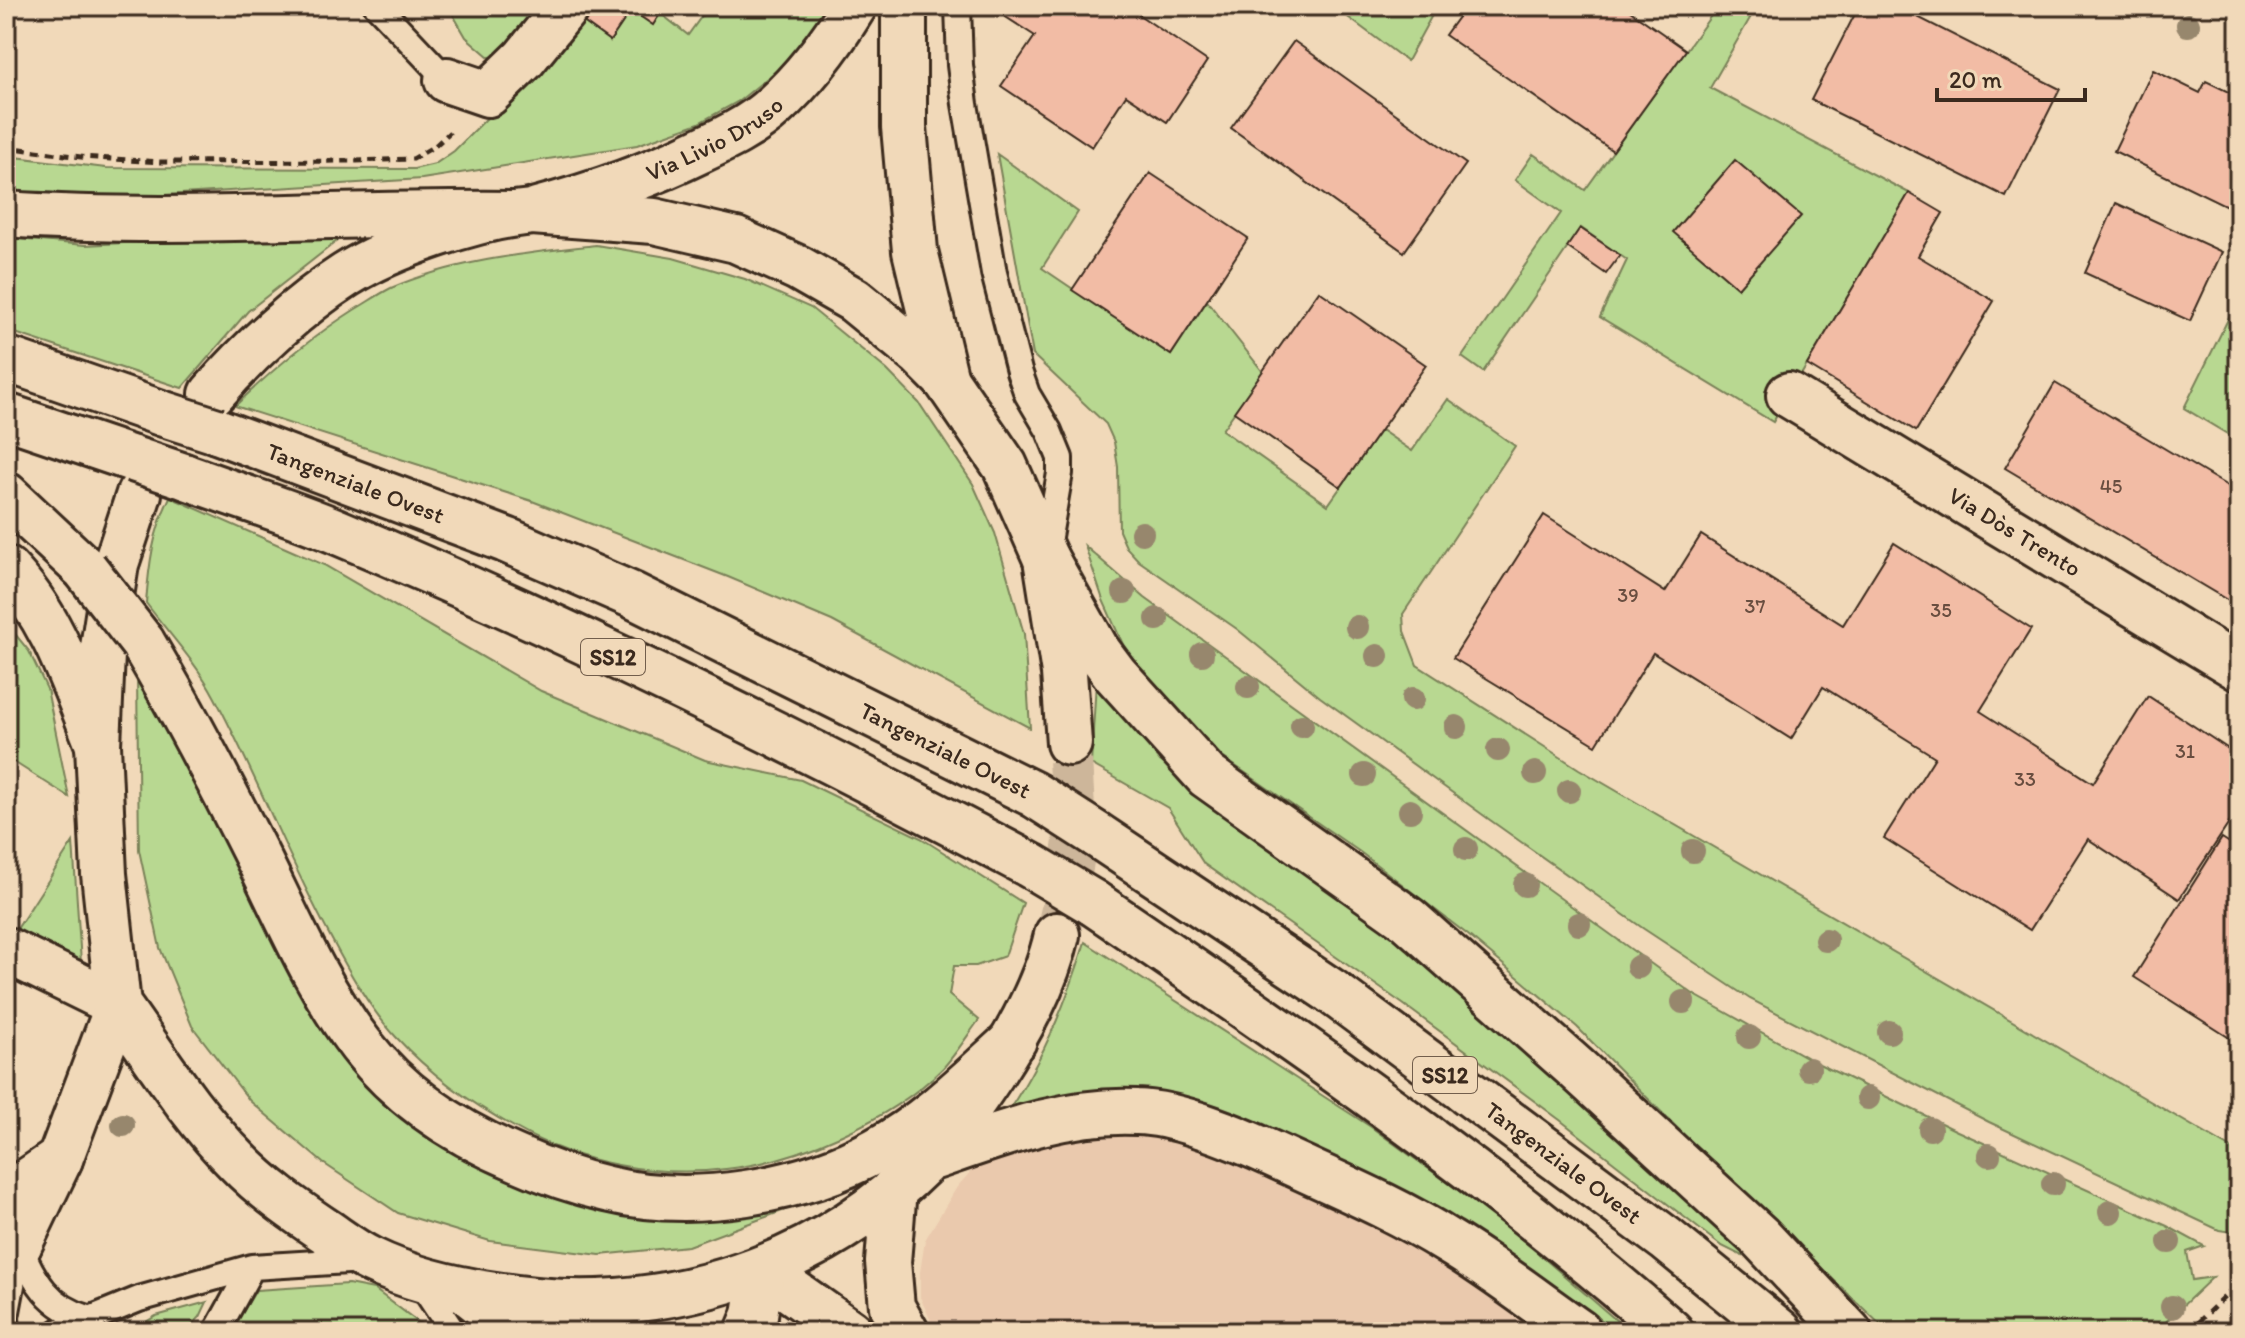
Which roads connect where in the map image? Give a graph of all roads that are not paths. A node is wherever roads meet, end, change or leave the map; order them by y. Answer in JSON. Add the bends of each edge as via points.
{"nodes":[{"id":1,"x":377,"y":6,"type":"edge"},
{"id":2,"x":567,"y":6,"type":"edge"},
{"id":3,"x":854,"y":6,"type":"edge"},
{"id":4,"x":904,"y":6,"type":"edge"},
{"id":5,"x":958,"y":6,"type":"edge"},
{"id":6,"x":447,"y":80,"type":"joint"},
{"id":7,"x":522,"y":213,"type":"junction"},
{"id":8,"x":6,"y":214,"type":"edge"},
{"id":9,"x":6,"y":359,"type":"edge"},
{"id":10,"x":946,"y":380,"type":"junction"},
{"id":11,"x":1789,"y":395,"type":"dead end"},
{"id":12,"x":214,"y":412,"type":"junction"},
{"id":13,"x":6,"y":416,"type":"edge"},
{"id":14,"x":136,"y":477,"type":"junction"},
{"id":15,"x":6,"y":495,"type":"edge"},
{"id":16,"x":1046,"y":559,"type":"junction"},
{"id":17,"x":6,"y":569,"type":"edge"},
{"id":18,"x":2239,"y":668,"type":"edge"},
{"id":19,"x":1069,"y":743,"type":"tunnel mouth"},
{"id":20,"x":98,"y":745,"type":"junction"},
{"id":21,"x":1057,"y":935,"type":"tunnel mouth"},
{"id":22,"x":6,"y":950,"type":"edge"},
{"id":23,"x":118,"y":1005,"type":"junction"},
{"id":24,"x":1014,"y":1040,"type":"junction"},
{"id":25,"x":60,"y":1159,"type":"junction"},
{"id":26,"x":926,"y":1160,"type":"junction"},
{"id":27,"x":894,"y":1189,"type":"junction"},
{"id":28,"x":6,"y":1196,"type":"edge"},
{"id":29,"x":13,"y":1252,"type":"edge"},
{"id":30,"x":370,"y":1260,"type":"junction"},
{"id":31,"x":252,"y":1267,"type":"junction"},
{"id":32,"x":762,"y":1270,"type":"junction"},
{"id":33,"x":416,"y":1276,"type":"junction"},
{"id":34,"x":464,"y":1290,"type":"junction"},
{"id":35,"x":88,"y":1318,"type":"junction"},
{"id":36,"x":7,"y":1332,"type":"edge"},
{"id":37,"x":58,"y":1332,"type":"edge"},
{"id":38,"x":216,"y":1332,"type":"edge"},
{"id":39,"x":453,"y":1332,"type":"edge"},
{"id":40,"x":518,"y":1332,"type":"edge"},
{"id":41,"x":748,"y":1332,"type":"edge"},
{"id":42,"x":850,"y":1332,"type":"edge"},
{"id":43,"x":906,"y":1332,"type":"edge"},
{"id":44,"x":1579,"y":1332,"type":"edge"},
{"id":45,"x":1671,"y":1332,"type":"edge"},
{"id":46,"x":1780,"y":1332,"type":"edge"},
{"id":47,"x":1849,"y":1332,"type":"edge"}],
"edges":[{"from":1,"to":6,"type":"lane"},
{"from":2,"to":6,"type":"main road","via":[[488,94]]},
{"from":3,"to":7,"type":"main road","name":"Via Livio Druso","via":[[783,96],[746,128],[605,192]]},
{"from":4,"to":10,"type":"main road","via":[[904,127],[915,251]]},
{"from":5,"to":16,"type":"lane","via":[[965,104],[994,273],[1027,394],[1060,458]]},
{"from":7,"to":8,"type":"main road","via":[[161,220]]},
{"from":7,"to":10,"type":"main road","via":[[654,221],[736,240],[854,300]]},
{"from":7,"to":12,"type":"main road","via":[[457,228],[346,275],[235,367]]},
{"from":9,"to":12,"type":"main road","name":"Tangenziale Ovest","number":"SS12","bridge":true,"via":[[164,414]]},
{"from":10,"to":16,"type":"main road","via":[[1005,466]]},
{"from":11,"to":18,"type":"main road","name":"Via Dòs Trento"},
{"from":12,"to":46,"type":"main road","name":"Tangenziale Ovest","number":"SS12","bridge":true,"via":[[632,595],[1033,794],[1331,991],[1666,1239]]},
{"from":13,"to":14,"type":"main road","number":"SS12"},
{"from":14,"to":20,"type":"main road","via":[[102,654]]},
{"from":14,"to":45,"type":"main road","number":"SS12","bridge":true,"via":[[184,476],[335,531],[865,777],[1030,865],[1302,1044],[1470,1167]]},
{"from":15,"to":24,"type":"main road","bridge":true,"via":[[85,569],[142,642],[202,747],[330,999],[362,1046],[427,1109],[473,1140],[545,1171],[609,1190],[667,1196],[753,1192],[805,1180],[877,1150],[936,1111]]},
{"from":16,"to":19,"type":"main road"},
{"from":16,"to":47,"type":"main road","via":[[1097,650],[1207,776],[1408,919],[1760,1237]]},
{"from":17,"to":20,"type":"main road","via":[[37,606],[62,652]]},
{"from":20,"to":23,"type":"main road"},
{"from":21,"to":24,"type":"main road","via":[[1052,959]]},
{"from":22,"to":23,"type":"main road"},
{"from":23,"to":25,"type":"main road"},
{"from":23,"to":30,"type":"main road","via":[[238,1163],[291,1207]]},
{"from":24,"to":26,"type":"main road"},
{"from":25,"to":28,"type":"main road"},
{"from":25,"to":29,"type":"main road"},
{"from":26,"to":27,"type":"main road"},
{"from":26,"to":44,"type":"main road","via":[[1055,1120],[1100,1113],[1140,1111],[1192,1123],[1347,1189],[1448,1241]]},
{"from":27,"to":32,"type":"main road","via":[[840,1228]]},
{"from":27,"to":43,"type":"main road","via":[[888,1262],[892,1307]]},
{"from":29,"to":35,"type":"lane","via":[[50,1299]]},
{"from":29,"to":36,"type":"lane"},
{"from":30,"to":31,"type":"lane"},
{"from":30,"to":33,"type":"main road"},
{"from":31,"to":35,"type":"lane"},
{"from":31,"to":38,"type":"lane"},
{"from":32,"to":34,"type":"main road","via":[[648,1300],[526,1300]]},
{"from":32,"to":41,"type":"main road"},
{"from":32,"to":42,"type":"main road"},
{"from":33,"to":34,"type":"main road"},
{"from":33,"to":39,"type":"lane"},
{"from":34,"to":40,"type":"main road"},
{"from":35,"to":37,"type":"lane"}]}
